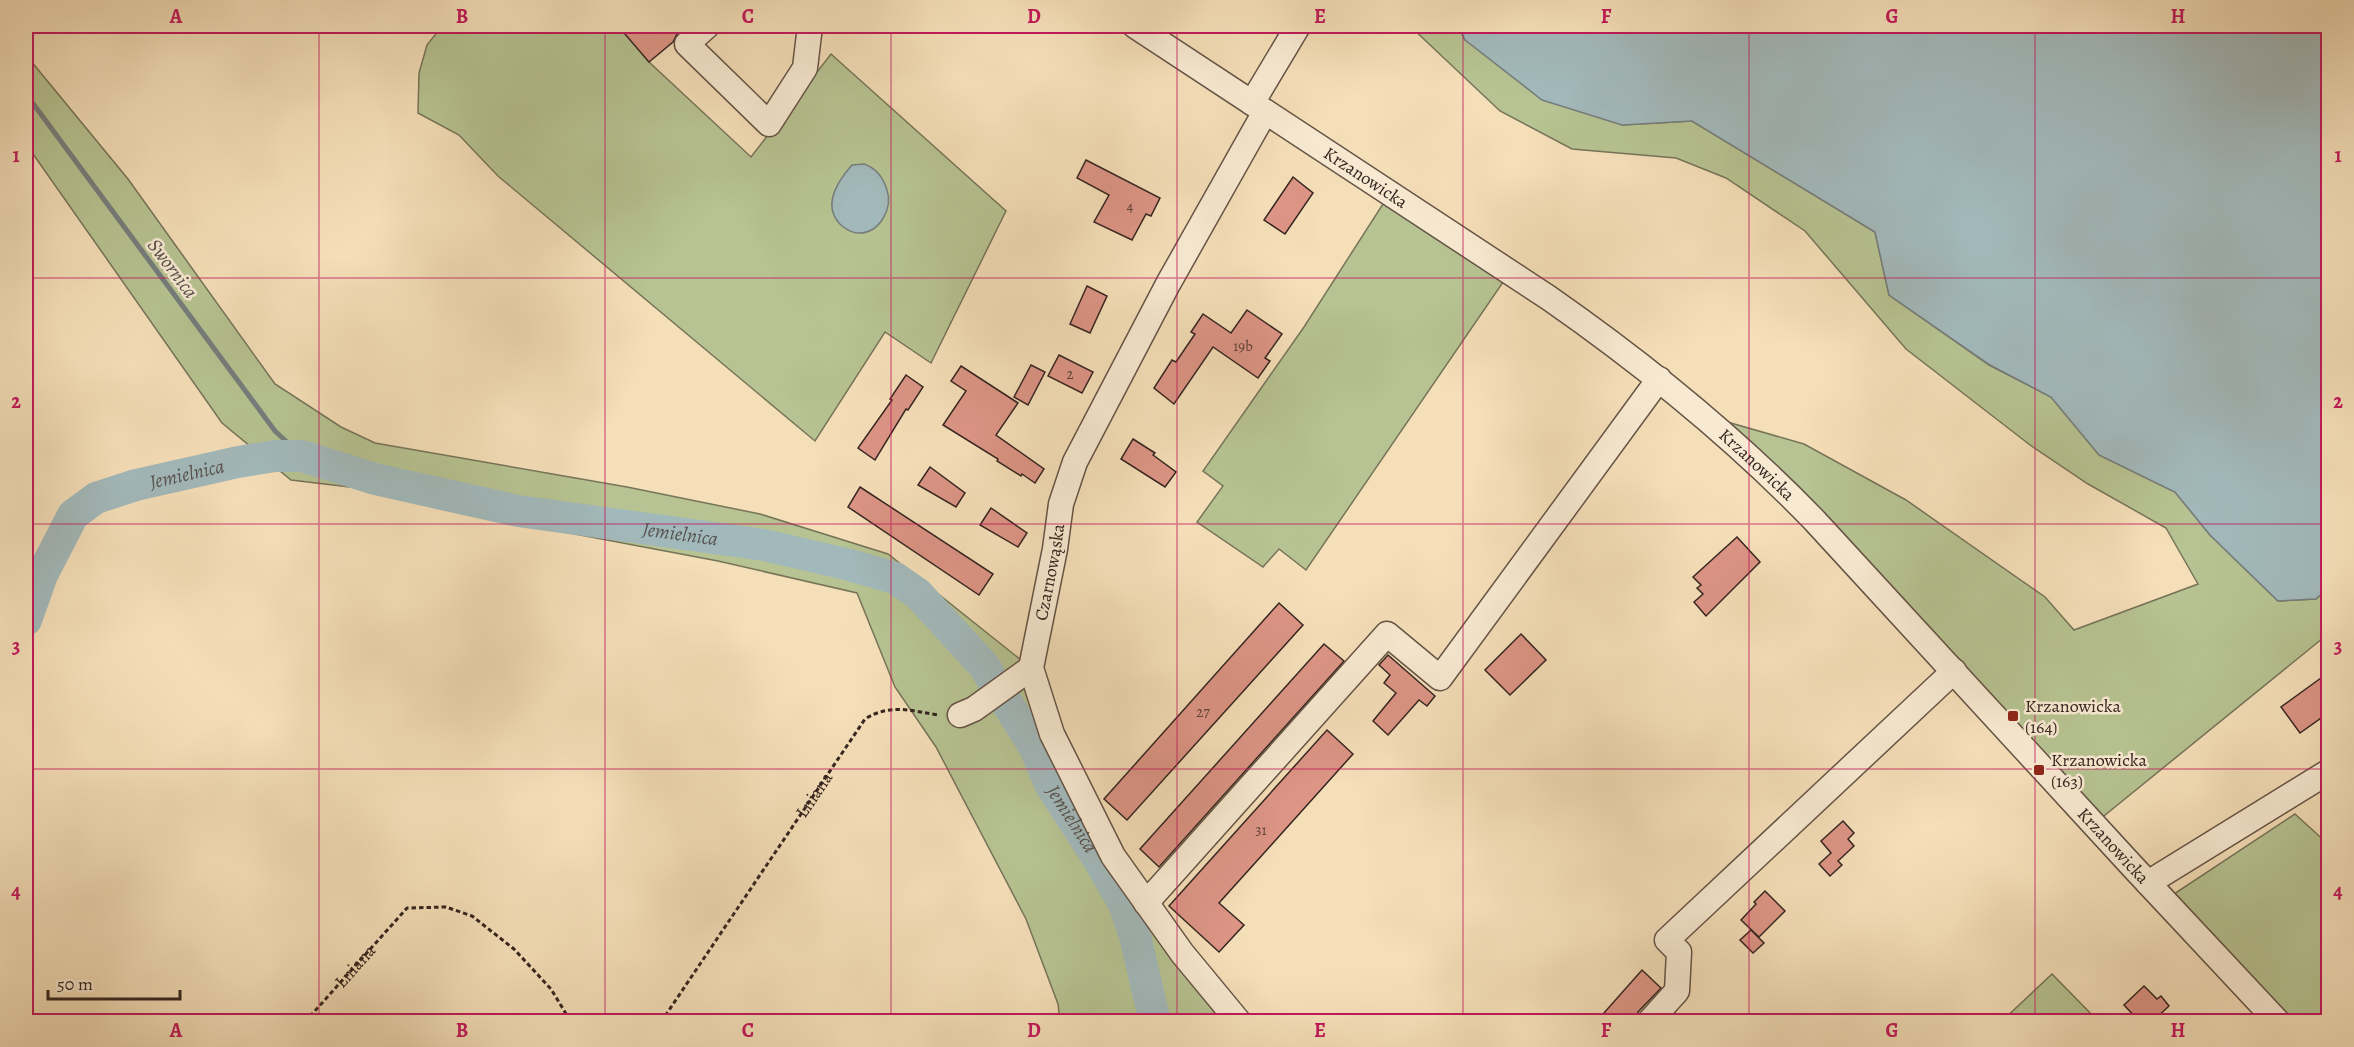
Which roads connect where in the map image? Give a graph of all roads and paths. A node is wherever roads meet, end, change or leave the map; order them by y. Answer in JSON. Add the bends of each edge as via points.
{"nodes":[{"id":1,"x":706,"y":26,"type":"edge"},
{"id":2,"x":810,"y":26,"type":"edge"},
{"id":3,"x":1135,"y":26,"type":"edge"},
{"id":4,"x":1298,"y":26,"type":"edge"},
{"id":5,"x":1258,"y":107,"type":"junction"},
{"id":6,"x":1659,"y":379,"type":"junction"},
{"id":7,"x":1031,"y":668,"type":"junction"},
{"id":8,"x":1954,"y":671,"type":"junction"},
{"id":9,"x":960,"y":715,"type":"joint"},
{"id":10,"x":2328,"y":772,"type":"edge"},
{"id":11,"x":2148,"y":883,"type":"junction"},
{"id":12,"x":1146,"y":903,"type":"junction"},
{"id":13,"x":305,"y":1022,"type":"edge"},
{"id":14,"x":571,"y":1022,"type":"edge"},
{"id":15,"x":661,"y":1022,"type":"edge"},
{"id":16,"x":1239,"y":1022,"type":"edge"},
{"id":17,"x":1649,"y":1022,"type":"edge"},
{"id":18,"x":2278,"y":1022,"type":"edge"}],
"edges":[{"from":1,"to":2,"type":"street","via":[[687,44],[769,124],[805,68]]},
{"from":3,"to":5,"type":"street","name":"Krzanowicka"},
{"from":4,"to":5,"type":"street","name":"Czarnowąska"},
{"from":5,"to":6,"type":"street","name":"Krzanowicka","via":[[1549,298]]},
{"from":5,"to":7,"type":"street","name":"Czarnowąska","via":[[1075,462],[1061,504]]},
{"from":6,"to":8,"type":"street","name":"Krzanowicka","via":[[1781,485]]},
{"from":6,"to":12,"type":"street","via":[[1440,678],[1387,634]]},
{"from":7,"to":9,"type":"street"},
{"from":7,"to":12,"type":"street","name":"Czarnowąska","via":[[1052,734],[1113,856]]},
{"from":8,"to":11,"type":"street","name":"Krzanowicka"},
{"from":8,"to":17,"type":"street","via":[[1667,940],[1679,952],[1677,990]]},
{"from":9,"to":15,"type":"path","name":"Lniana","via":[[893,708],[879,710],[865,719]]},
{"from":10,"to":11,"type":"street"},
{"from":11,"to":18,"type":"street","name":"Krzanowicka"},
{"from":12,"to":16,"type":"street","name":"Czarnowąska"},
{"from":13,"to":14,"type":"path","name":"Lniana","via":[[407,908],[446,907],[472,916],[514,949],[551,989]]}]}
